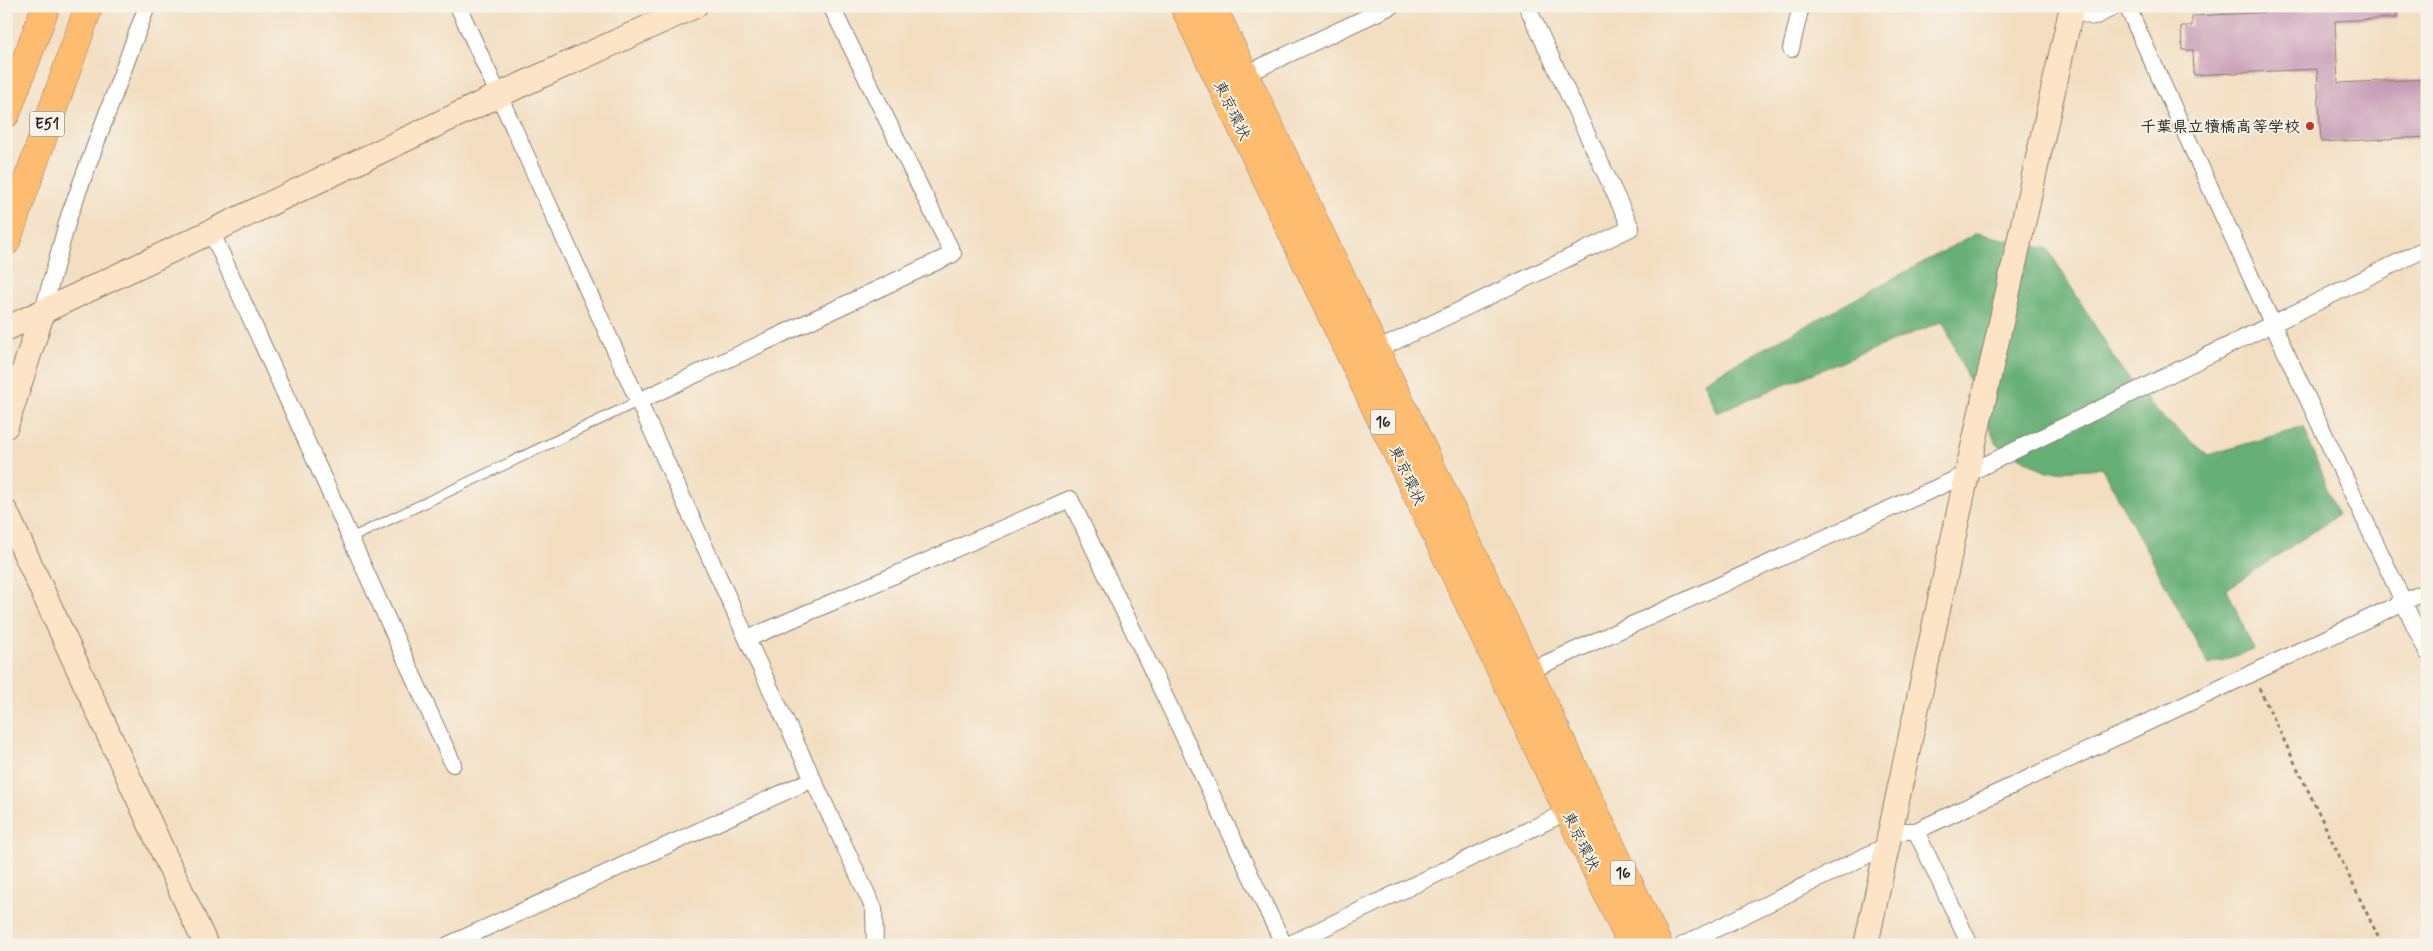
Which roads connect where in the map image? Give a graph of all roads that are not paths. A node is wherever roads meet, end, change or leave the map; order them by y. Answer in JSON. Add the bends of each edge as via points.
{"nodes":[{"id":1,"x":46,"y":6,"type":"edge"},
{"id":2,"x":89,"y":6,"type":"edge"},
{"id":3,"x":148,"y":6,"type":"edge"},
{"id":4,"x":458,"y":6,"type":"edge"},
{"id":5,"x":695,"y":6,"type":"edge"},
{"id":6,"x":831,"y":6,"type":"edge"},
{"id":7,"x":1184,"y":6,"type":"edge"},
{"id":8,"x":1212,"y":6,"type":"edge"},
{"id":9,"x":1391,"y":6,"type":"edge"},
{"id":10,"x":1527,"y":6,"type":"edge"},
{"id":11,"x":1801,"y":6,"type":"edge"},
{"id":12,"x":2116,"y":6,"type":"edge"},
{"id":13,"x":2127,"y":6,"type":"edge"},
{"id":14,"x":2072,"y":8,"type":"edge"},
{"id":15,"x":1792,"y":49,"type":"dead end"},
{"id":16,"x":1244,"y":75,"type":"junction"},
{"id":17,"x":498,"y":95,"type":"junction"},
{"id":18,"x":6,"y":114,"type":"edge"},
{"id":19,"x":211,"y":232,"type":"junction"},
{"id":20,"x":6,"y":242,"type":"edge"},
{"id":21,"x":2427,"y":248,"type":"edge"},
{"id":22,"x":43,"y":311,"type":"junction"},
{"id":23,"x":2272,"y":323,"type":"junction"},
{"id":24,"x":10,"y":326,"type":"dead end"},
{"id":25,"x":1375,"y":351,"type":"junction"},
{"id":26,"x":639,"y":401,"type":"junction"},
{"id":27,"x":6,"y":426,"type":"edge"},
{"id":28,"x":1967,"y":474,"type":"junction"},
{"id":29,"x":6,"y":512,"type":"edge"},
{"id":30,"x":350,"y":538,"type":"junction"},
{"id":31,"x":2427,"y":591,"type":"edge"},
{"id":32,"x":2404,"y":602,"type":"junction"},
{"id":33,"x":747,"y":639,"type":"junction"},
{"id":34,"x":2427,"y":652,"type":"edge"},
{"id":35,"x":1527,"y":672,"type":"junction"},
{"id":36,"x":453,"y":764,"type":"dead end"},
{"id":37,"x":813,"y":779,"type":"junction"},
{"id":38,"x":1578,"y":806,"type":"junction"},
{"id":39,"x":1916,"y":831,"type":"junction"},
{"id":40,"x":1888,"y":839,"type":"junction"},
{"id":41,"x":206,"y":945,"type":"edge"},
{"id":42,"x":448,"y":945,"type":"edge"},
{"id":43,"x":875,"y":945,"type":"edge"},
{"id":44,"x":1284,"y":945,"type":"edge"},
{"id":45,"x":1288,"y":945,"type":"edge"},
{"id":46,"x":1632,"y":945,"type":"edge"},
{"id":47,"x":1658,"y":945,"type":"edge"},
{"id":48,"x":1683,"y":945,"type":"edge"},
{"id":49,"x":1866,"y":945,"type":"edge"},
{"id":50,"x":1970,"y":945,"type":"edge"}],
"edges":[{"from":1,"to":18,"type":"highway","number":"E51"},
{"from":2,"to":20,"type":"highway","number":"E51"},
{"from":3,"to":22,"type":"street","via":[[69,216]]},
{"from":4,"to":17,"type":"street"},
{"from":5,"to":17,"type":"street"},
{"from":6,"to":26,"type":"street","via":[[954,254]]},
{"from":7,"to":38,"type":"highway","name":"東京環状","number":"16"},
{"from":8,"to":16,"type":"highway","name":"東京環状","number":"16"},
{"from":9,"to":16,"type":"street"},
{"from":10,"to":25,"type":"street","via":[[1631,228]]},
{"from":11,"to":15,"type":"street"},
{"from":12,"to":14,"type":"street","via":[[2094,17]]},
{"from":13,"to":23,"type":"street"},
{"from":14,"to":28,"type":"street"},
{"from":16,"to":25,"type":"highway","name":"東京環状","number":"16"},
{"from":17,"to":19,"type":"street"},
{"from":17,"to":26,"type":"street"},
{"from":19,"to":22,"type":"street"},
{"from":19,"to":30,"type":"street"},
{"from":21,"to":23,"type":"street"},
{"from":22,"to":24,"type":"street"},
{"from":22,"to":27,"type":"street"},
{"from":23,"to":28,"type":"street"},
{"from":23,"to":32,"type":"street"},
{"from":25,"to":35,"type":"highway","name":"東京環状","number":"16"},
{"from":26,"to":30,"type":"lane"},
{"from":26,"to":33,"type":"street"},
{"from":28,"to":35,"type":"street"},
{"from":28,"to":40,"type":"street"},
{"from":29,"to":41,"type":"street"},
{"from":30,"to":36,"type":"street"},
{"from":31,"to":32,"type":"street"},
{"from":32,"to":34,"type":"street"},
{"from":32,"to":39,"type":"street"},
{"from":33,"to":37,"type":"street"},
{"from":33,"to":44,"type":"street","via":[[1070,499]]},
{"from":35,"to":38,"type":"highway","name":"東京環状","number":"16"},
{"from":37,"to":42,"type":"street"},
{"from":37,"to":43,"type":"street","via":[[874,909]]},
{"from":38,"to":45,"type":"street"},
{"from":38,"to":46,"type":"highway","name":"東京環状","number":"16"},
{"from":38,"to":47,"type":"highway","name":"東京環状","number":"16"},
{"from":39,"to":40,"type":"street"},
{"from":39,"to":50,"type":"street"},
{"from":40,"to":48,"type":"street"},
{"from":40,"to":49,"type":"street"}]}
